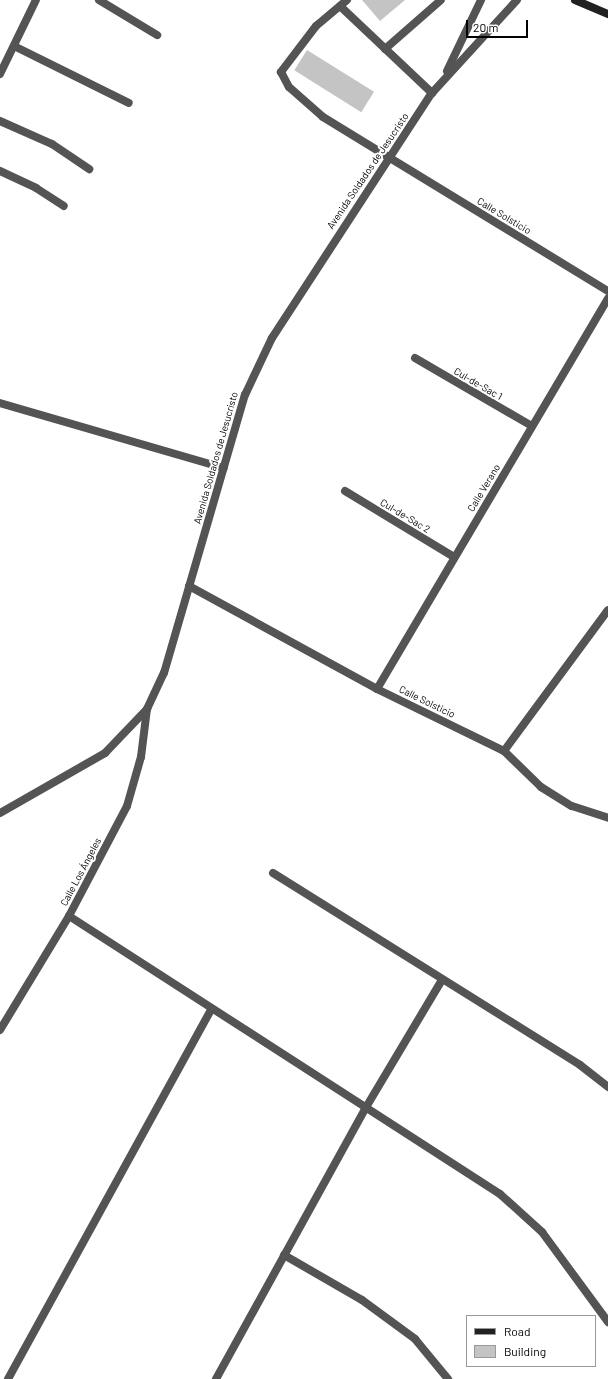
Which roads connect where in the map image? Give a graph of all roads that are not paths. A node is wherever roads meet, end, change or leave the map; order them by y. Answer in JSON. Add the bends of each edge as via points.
{"nodes":[{"id":1,"x":99,"y":0,"type":"edge"},
{"id":2,"x":347,"y":0,"type":"edge"},
{"id":3,"x":441,"y":0,"type":"edge"},
{"id":4,"x":481,"y":0,"type":"edge"},
{"id":5,"x":517,"y":0,"type":"edge"},
{"id":6,"x":575,"y":0,"type":"edge"},
{"id":7,"x":33,"y":1,"type":"edge"},
{"id":8,"x":340,"y":6,"type":"junction"},
{"id":9,"x":608,"y":14,"type":"edge"},
{"id":10,"x":157,"y":34,"type":"dead end"},
{"id":11,"x":14,"y":46,"type":"junction"},
{"id":12,"x":385,"y":49,"type":"junction"},
{"id":13,"x":0,"y":74,"type":"edge"},
{"id":14,"x":443,"y":79,"type":"junction"},
{"id":15,"x":432,"y":93,"type":"junction"},
{"id":16,"x":129,"y":103,"type":"dead end"},
{"id":17,"x":0,"y":121,"type":"edge"},
{"id":18,"x":390,"y":158,"type":"junction"},
{"id":19,"x":89,"y":170,"type":"dead end"},
{"id":20,"x":0,"y":171,"type":"edge"},
{"id":21,"x":64,"y":206,"type":"dead end"},
{"id":22,"x":608,"y":291,"type":"edge"},
{"id":23,"x":608,"y":298,"type":"edge"},
{"id":24,"x":415,"y":358,"type":"dead end"},
{"id":25,"x":0,"y":403,"type":"edge"},
{"id":26,"x":532,"y":426,"type":"junction"},
{"id":27,"x":224,"y":468,"type":"junction"},
{"id":28,"x":345,"y":491,"type":"dead end"},
{"id":29,"x":454,"y":557,"type":"junction"},
{"id":30,"x":189,"y":586,"type":"junction"},
{"id":31,"x":608,"y":610,"type":"edge"},
{"id":32,"x":377,"y":688,"type":"junction"},
{"id":33,"x":147,"y":710,"type":"junction"},
{"id":34,"x":504,"y":751,"type":"junction"},
{"id":35,"x":0,"y":813,"type":"edge"},
{"id":36,"x":608,"y":818,"type":"edge"},
{"id":37,"x":274,"y":873,"type":"dead end"},
{"id":38,"x":69,"y":916,"type":"junction"},
{"id":39,"x":442,"y":980,"type":"junction"},
{"id":40,"x":211,"y":1009,"type":"junction"},
{"id":41,"x":0,"y":1030,"type":"edge"},
{"id":42,"x":608,"y":1087,"type":"edge"},
{"id":43,"x":365,"y":1109,"type":"junction"},
{"id":44,"x":284,"y":1255,"type":"junction"},
{"id":45,"x":608,"y":1322,"type":"edge"},
{"id":46,"x":8,"y":1379,"type":"edge"},
{"id":47,"x":216,"y":1379,"type":"edge"},
{"id":48,"x":448,"y":1379,"type":"edge"}],
"edges":[{"from":1,"to":10,"type":"street"},
{"from":2,"to":8,"type":"street"},
{"from":3,"to":12,"type":"street"},
{"from":4,"to":14,"type":"street","name":"Avenida Soldados de Jesucristo"},
{"from":5,"to":14,"type":"street","name":"Avenida Soldados de Jesucristo"},
{"from":6,"to":9,"type":"main road"},
{"from":7,"to":11,"type":"street"},
{"from":8,"to":12,"type":"street"},
{"from":8,"to":18,"type":"street","name":"Calle Solsticio","via":[[316,26],[281,72],[289,87],[323,117]]},
{"from":11,"to":13,"type":"street"},
{"from":11,"to":16,"type":"street","via":[[82,77]]},
{"from":12,"to":15,"type":"street"},
{"from":14,"to":15,"type":"street","name":"Avenida Soldados de Jesucristo"},
{"from":15,"to":18,"type":"street","name":"Avenida Soldados de Jesucristo"},
{"from":17,"to":19,"type":"street","via":[[52,144]]},
{"from":18,"to":22,"type":"street","name":"Calle Solsticio"},
{"from":18,"to":27,"type":"street","name":"Avenida Soldados de Jesucristo","via":[[272,338],[245,395]]},
{"from":20,"to":21,"type":"street","via":[[36,188]]},
{"from":23,"to":26,"type":"street","name":"Calle Verano"},
{"from":24,"to":26,"type":"street","name":"Cul-de-Sac 1"},
{"from":25,"to":27,"type":"street"},
{"from":26,"to":29,"type":"street","name":"Calle Verano"},
{"from":27,"to":30,"type":"street","name":"Avenida Soldados de Jesucristo"},
{"from":28,"to":29,"type":"street","name":"Cul-de-Sac 2"},
{"from":29,"to":32,"type":"street","name":"Calle Verano"},
{"from":30,"to":32,"type":"street","name":"Calle Solsticio"},
{"from":30,"to":33,"type":"street","name":"Avenida Soldados de Jesucristo","via":[[164,673]]},
{"from":31,"to":34,"type":"street"},
{"from":32,"to":34,"type":"street","name":"Calle Solsticio"},
{"from":33,"to":35,"type":"street","name":"Avenida Soldados de Jesucristo","via":[[105,753]]},
{"from":33,"to":38,"type":"street","name":"Calle Los Ángeles","via":[[141,757],[127,806]]},
{"from":34,"to":36,"type":"street","name":"Calle Solsticio","via":[[541,787],[572,806]]},
{"from":37,"to":39,"type":"street"},
{"from":38,"to":40,"type":"street"},
{"from":38,"to":41,"type":"street","name":"Calle Los Ángeles"},
{"from":39,"to":42,"type":"street","via":[[580,1065]]},
{"from":39,"to":43,"type":"street"},
{"from":40,"to":43,"type":"street"},
{"from":40,"to":46,"type":"street"},
{"from":43,"to":44,"type":"street"},
{"from":43,"to":45,"type":"street","via":[[505,1199],[542,1232]]},
{"from":44,"to":47,"type":"street"},
{"from":44,"to":48,"type":"street","via":[[362,1300],[409,1335]]}]}
